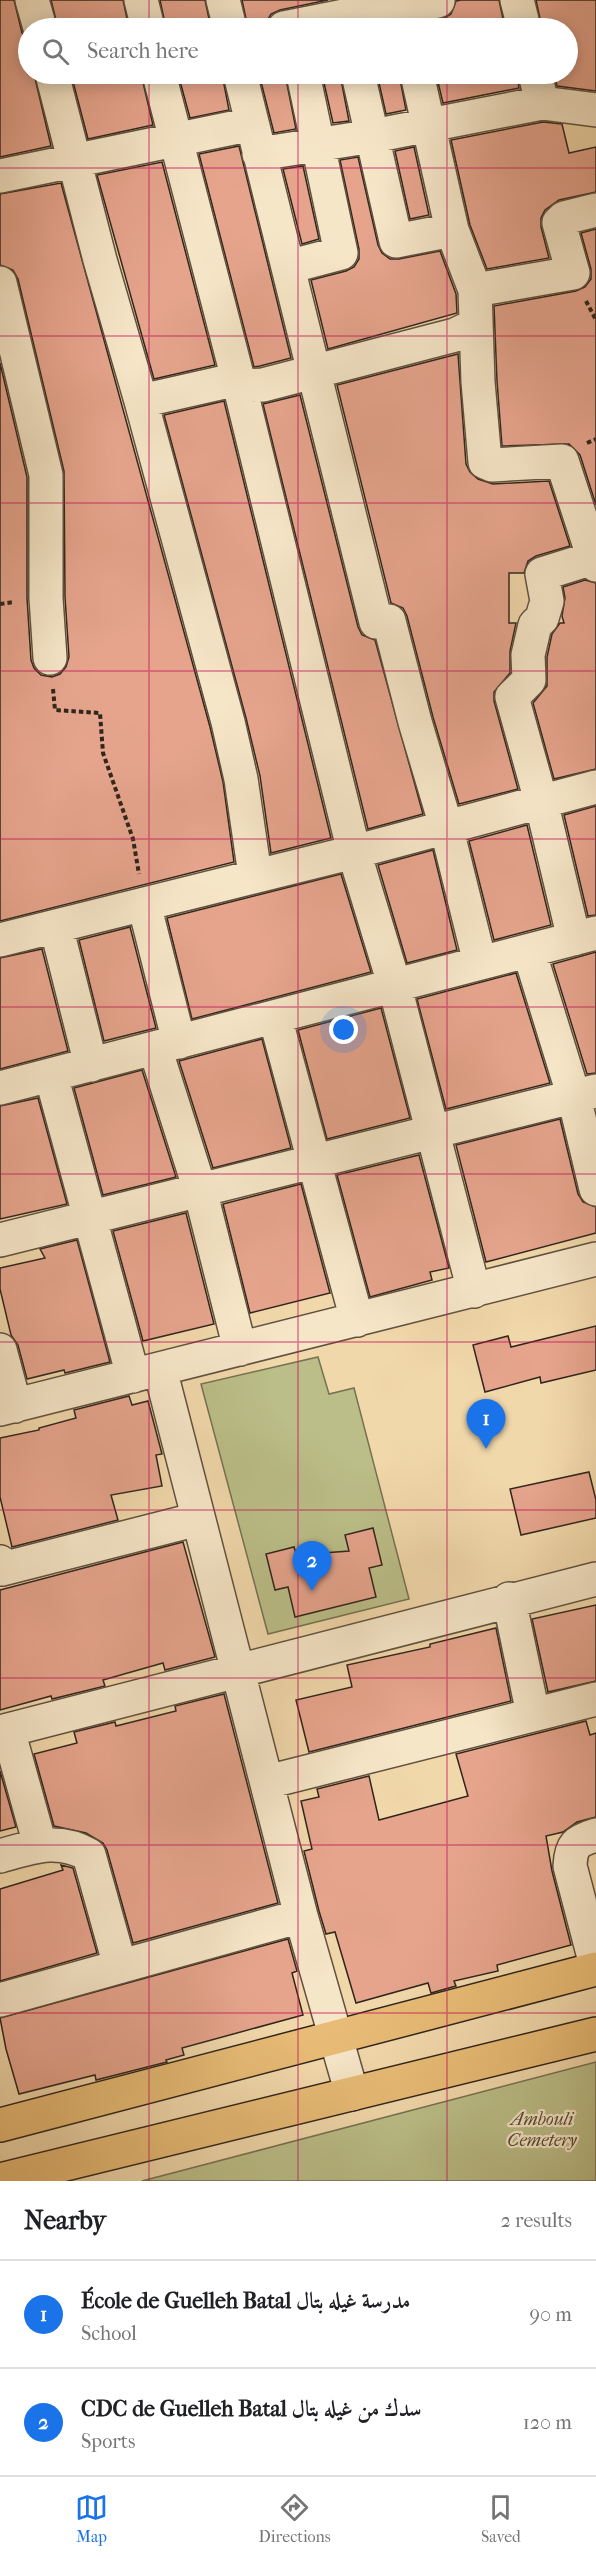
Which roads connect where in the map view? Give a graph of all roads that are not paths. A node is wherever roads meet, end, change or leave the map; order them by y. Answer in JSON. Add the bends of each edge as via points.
{"nodes":[{"id":1,"x":32,"y":0,"type":"edge"},
{"id":2,"x":141,"y":0,"type":"edge"},
{"id":3,"x":223,"y":0,"type":"edge"},
{"id":4,"x":517,"y":0,"type":"edge"},
{"id":5,"x":438,"y":1,"type":"edge"},
{"id":6,"x":403,"y":13,"type":"edge"},
{"id":7,"x":344,"y":15,"type":"edge"},
{"id":8,"x":37,"y":18,"type":"edge"},
{"id":9,"x":146,"y":18,"type":"edge"},
{"id":10,"x":228,"y":18,"type":"edge"},
{"id":11,"x":316,"y":18,"type":"edge"},
{"id":12,"x":522,"y":18,"type":"edge"},
{"id":13,"x":55,"y":84,"type":"edge"},
{"id":14,"x":162,"y":84,"type":"edge"},
{"id":15,"x":242,"y":84,"type":"edge"},
{"id":16,"x":305,"y":84,"type":"edge"},
{"id":17,"x":360,"y":84,"type":"edge"},
{"id":18,"x":420,"y":84,"type":"edge"},
{"id":19,"x":539,"y":88,"type":"edge"},
{"id":20,"x":596,"y":110,"type":"edge"},
{"id":21,"x":430,"y":123,"type":"junction"},
{"id":22,"x":373,"y":135,"type":"junction"},
{"id":23,"x":176,"y":139,"type":"junction"},
{"id":24,"x":255,"y":139,"type":"junction"},
{"id":25,"x":318,"y":143,"type":"junction"},
{"id":26,"x":76,"y":162,"type":"junction"},
{"id":27,"x":0,"y":176,"type":"edge"},
{"id":28,"x":596,"y":210,"type":"edge"},
{"id":29,"x":452,"y":230,"type":"junction"},
{"id":30,"x":288,"y":267,"type":"junction"},
{"id":31,"x":0,"y":283,"type":"edge"},
{"id":32,"x":475,"y":290,"type":"junction"},
{"id":33,"x":476,"y":325,"type":"junction"},
{"id":34,"x":314,"y":372,"type":"junction"},
{"id":35,"x":239,"y":382,"type":"junction"},
{"id":36,"x":141,"y":401,"type":"junction"},
{"id":37,"x":594,"y":561,"type":"edge"},
{"id":38,"x":50,"y":658,"type":"road end"},
{"id":39,"x":596,"y":787,"type":"edge"},
{"id":40,"x":541,"y":801,"type":"junction"},
{"id":41,"x":446,"y":826,"type":"junction"},
{"id":42,"x":354,"y":852,"type":"junction"},
{"id":43,"x":255,"y":875,"type":"junction"},
{"id":44,"x":144,"y":904,"type":"junction"},
{"id":45,"x":56,"y":926,"type":"junction"},
{"id":46,"x":585,"y":936,"type":"edge"},
{"id":47,"x":0,"y":940,"type":"edge"},
{"id":48,"x":529,"y":951,"type":"junction"},
{"id":49,"x":480,"y":963,"type":"junction"},
{"id":50,"x":395,"y":987,"type":"junction"},
{"id":51,"x":275,"y":1017,"type":"junction"},
{"id":52,"x":167,"y":1045,"type":"junction"},
{"id":53,"x":91,"y":1065,"type":"junction"},
{"id":54,"x":51,"y":1075,"type":"junction"},
{"id":55,"x":0,"y":1088,"type":"edge"},
{"id":56,"x":585,"y":1094,"type":"edge"},
{"id":57,"x":435,"y":1133,"type":"junction"},
{"id":58,"x":313,"y":1162,"type":"junction"},
{"id":59,"x":596,"y":1189,"type":"edge"},
{"id":60,"x":200,"y":1190,"type":"junction"},
{"id":61,"x":88,"y":1218,"type":"junction"},
{"id":62,"x":0,"y":1240,"type":"edge"},
{"id":63,"x":596,"y":1259,"type":"edge"},
{"id":64,"x":474,"y":1292,"type":"junction"},
{"id":65,"x":357,"y":1320,"type":"junction"},
{"id":66,"x":240,"y":1349,"type":"junction"},
{"id":67,"x":0,"y":1350,"type":"edge"},
{"id":68,"x":146,"y":1373,"type":"junction"},
{"id":69,"x":7,"y":1408,"type":"edge"},
{"id":70,"x":198,"y":1519,"type":"junction"},
{"id":71,"x":0,"y":1563,"type":"edge"},
{"id":72,"x":596,"y":1579,"type":"edge"},
{"id":73,"x":509,"y":1599,"type":"junction"},
{"id":74,"x":238,"y":1670,"type":"junction"},
{"id":75,"x":596,"y":1699,"type":"edge"},
{"id":76,"x":534,"y":1714,"type":"junction"},
{"id":77,"x":4,"y":1731,"type":"edge"},
{"id":78,"x":267,"y":1782,"type":"junction"},
{"id":79,"x":596,"y":1835,"type":"edge"},
{"id":80,"x":40,"y":1845,"type":"junction"},
{"id":81,"x":0,"y":1856,"type":"edge"},
{"id":82,"x":300,"y":1916,"type":"junction"},
{"id":83,"x":120,"y":1966,"type":"junction"},
{"id":84,"x":596,"y":1967,"type":"edge"},
{"id":85,"x":0,"y":2000,"type":"edge"},
{"id":86,"x":596,"y":2034,"type":"edge"},
{"id":87,"x":334,"y":2038,"type":"junction"},
{"id":88,"x":352,"y":2094,"type":"junction"},
{"id":89,"x":0,"y":2125,"type":"edge"},
{"id":90,"x":0,"y":2180,"type":"edge"}],
"edges":[{"from":1,"to":8,"type":"street"},
{"from":2,"to":9,"type":"street"},
{"from":3,"to":10,"type":"street"},
{"from":4,"to":12,"type":"street"},
{"from":5,"to":6,"type":"street"},
{"from":6,"to":7,"type":"street"},
{"from":7,"to":11,"type":"street"},
{"from":13,"to":26,"type":"street"},
{"from":14,"to":23,"type":"street"},
{"from":15,"to":24,"type":"street"},
{"from":16,"to":25,"type":"street"},
{"from":17,"to":22,"type":"street"},
{"from":18,"to":21,"type":"street"},
{"from":19,"to":20,"type":"street"},
{"from":19,"to":21,"type":"street"},
{"from":21,"to":22,"type":"street"},
{"from":21,"to":29,"type":"street"},
{"from":22,"to":25,"type":"street"},
{"from":22,"to":29,"type":"street","via":[[396,242]]},
{"from":23,"to":24,"type":"street"},
{"from":23,"to":26,"type":"street"},
{"from":23,"to":35,"type":"street"},
{"from":24,"to":25,"type":"street"},
{"from":24,"to":30,"type":"street"},
{"from":25,"to":30,"type":"street","via":[[341,253]]},
{"from":26,"to":27,"type":"street"},
{"from":26,"to":36,"type":"street"},
{"from":28,"to":32,"type":"street","via":[[564,218],[559,223],[573,273]]},
{"from":29,"to":32,"type":"street"},
{"from":30,"to":34,"type":"street"},
{"from":31,"to":38,"type":"street","via":[[46,475]]},
{"from":32,"to":33,"type":"street"},
{"from":33,"to":34,"type":"street","via":[[455,335]]},
{"from":33,"to":37,"type":"street","via":[[485,462],[492,465],[562,461]]},
{"from":34,"to":35,"type":"street","via":[[263,385]]},
{"from":34,"to":41,"type":"street","via":[[376,622],[389,621]]},
{"from":35,"to":36,"type":"street"},
{"from":35,"to":42,"type":"street"},
{"from":36,"to":43,"type":"street","via":[[228,722]]},
{"from":37,"to":40,"type":"street","via":[[542,574],[547,601],[542,618],[535,625],[528,655],[529,680],[513,697]]},
{"from":39,"to":40,"type":"street"},
{"from":40,"to":41,"type":"street"},
{"from":40,"to":46,"type":"street"},
{"from":41,"to":42,"type":"street"},
{"from":41,"to":49,"type":"street"},
{"from":42,"to":43,"type":"street"},
{"from":42,"to":50,"type":"street"},
{"from":43,"to":44,"type":"street"},
{"from":44,"to":45,"type":"street"},
{"from":44,"to":52,"type":"street"},
{"from":45,"to":47,"type":"street"},
{"from":45,"to":53,"type":"street"},
{"from":46,"to":48,"type":"street"},
{"from":48,"to":49,"type":"street"},
{"from":48,"to":56,"type":"street"},
{"from":49,"to":50,"type":"street"},
{"from":50,"to":51,"type":"street"},
{"from":50,"to":57,"type":"street"},
{"from":51,"to":52,"type":"street"},
{"from":51,"to":58,"type":"street"},
{"from":52,"to":53,"type":"street"},
{"from":52,"to":60,"type":"street"},
{"from":53,"to":54,"type":"street"},
{"from":54,"to":55,"type":"street"},
{"from":54,"to":61,"type":"street"},
{"from":56,"to":57,"type":"street"},
{"from":56,"to":59,"type":"street"},
{"from":57,"to":58,"type":"street"},
{"from":57,"to":64,"type":"street"},
{"from":58,"to":60,"type":"street"},
{"from":58,"to":65,"type":"street"},
{"from":60,"to":61,"type":"street"},
{"from":60,"to":66,"type":"street"},
{"from":61,"to":62,"type":"street"},
{"from":61,"to":68,"type":"street"},
{"from":63,"to":64,"type":"street"},
{"from":64,"to":65,"type":"street"},
{"from":65,"to":66,"type":"street"},
{"from":66,"to":68,"type":"street"},
{"from":67,"to":69,"type":"street"},
{"from":68,"to":69,"type":"street"},
{"from":68,"to":70,"type":"street"},
{"from":70,"to":71,"type":"street","via":[[2,1569]]},
{"from":70,"to":74,"type":"street"},
{"from":72,"to":73,"type":"street"},
{"from":73,"to":74,"type":"street"},
{"from":73,"to":76,"type":"street"},
{"from":74,"to":77,"type":"street"},
{"from":74,"to":78,"type":"street"},
{"from":75,"to":76,"type":"street"},
{"from":76,"to":78,"type":"street"},
{"from":77,"to":80,"type":"street"},
{"from":78,"to":82,"type":"street"},
{"from":79,"to":84,"type":"street","via":[[581,1839],[571,1851],[570,1866]]},
{"from":80,"to":81,"type":"street"},
{"from":80,"to":83,"type":"street","via":[[73,1846],[88,1855]]},
{"from":82,"to":83,"type":"street"},
{"from":82,"to":87,"type":"street"},
{"from":83,"to":85,"type":"street"},
{"from":84,"to":87,"type":"main road"},
{"from":86,"to":88,"type":"main road"},
{"from":87,"to":88,"type":"street"},
{"from":87,"to":89,"type":"main road"},
{"from":88,"to":90,"type":"main road"}]}
